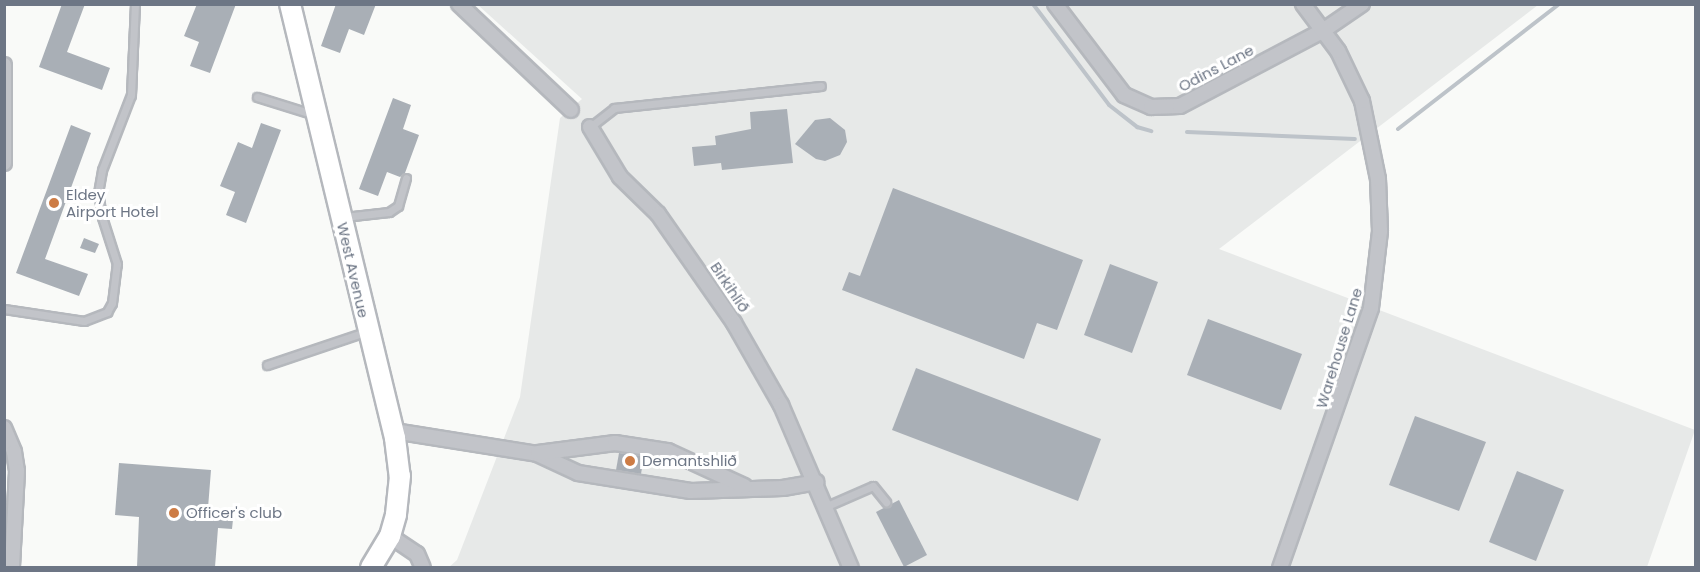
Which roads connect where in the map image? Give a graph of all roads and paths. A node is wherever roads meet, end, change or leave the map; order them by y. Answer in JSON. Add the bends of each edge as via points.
{"nodes":[{"id":1,"x":135,"y":4,"type":"edge"},
{"id":2,"x":290,"y":4,"type":"edge"},
{"id":3,"x":459,"y":4,"type":"edge"},
{"id":4,"x":1055,"y":4,"type":"edge"},
{"id":5,"x":1303,"y":4,"type":"edge"},
{"id":6,"x":1362,"y":4,"type":"edge"},
{"id":7,"x":1324,"y":30,"type":"junction"},
{"id":8,"x":4,"y":65,"type":"edge"},
{"id":9,"x":821,"y":86,"type":"dead end"},
{"id":10,"x":258,"y":97,"type":"dead end"},
{"id":11,"x":571,"y":110,"type":"dead end"},
{"id":12,"x":318,"y":116,"type":"junction"},
{"id":13,"x":590,"y":127,"type":"joint"},
{"id":14,"x":4,"y":164,"type":"edge"},
{"id":15,"x":406,"y":178,"type":"dead end"},
{"id":16,"x":341,"y":217,"type":"junction"},
{"id":17,"x":4,"y":309,"type":"edge"},
{"id":18,"x":368,"y":331,"type":"junction"},
{"id":19,"x":267,"y":365,"type":"dead end"},
{"id":20,"x":4,"y":428,"type":"edge"},
{"id":21,"x":394,"y":431,"type":"junction"},
{"id":22,"x":537,"y":454,"type":"junction"},
{"id":23,"x":10,"y":471,"type":"edge"},
{"id":24,"x":816,"y":482,"type":"junction"},
{"id":25,"x":746,"y":487,"type":"junction"},
{"id":26,"x":886,"y":502,"type":"dead end"},
{"id":27,"x":827,"y":506,"type":"junction"},
{"id":28,"x":390,"y":536,"type":"junction"},
{"id":29,"x":12,"y":567,"type":"edge"},
{"id":30,"x":371,"y":567,"type":"edge"},
{"id":31,"x":423,"y":567,"type":"edge"},
{"id":32,"x":851,"y":567,"type":"edge"},
{"id":33,"x":1280,"y":567,"type":"edge"}],
"edges":[{"from":1,"to":17,"type":"lane","via":[[130,95],[102,170],[99,193],[117,264],[112,303],[100,317],[77,322]]},
{"from":2,"to":12,"type":"street","name":"West Avenue"},
{"from":3,"to":11,"type":"street"},
{"from":4,"to":7,"type":"street","name":"Odins Lane","via":[[1124,95],[1151,107],[1180,106]]},
{"from":5,"to":7,"type":"street","name":"Warehouse Lane"},
{"from":6,"to":7,"type":"street","name":"Odins Lane"},
{"from":7,"to":33,"type":"street","name":"Warehouse Lane","via":[[1350,74],[1369,127],[1378,179],[1378,257],[1371,308]]},
{"from":8,"to":14,"type":"street"},
{"from":9,"to":13,"type":"lane","via":[[614,108]]},
{"from":10,"to":12,"type":"lane"},
{"from":12,"to":16,"type":"street","name":"West Avenue"},
{"from":13,"to":24,"type":"street","name":"Birkihlíð","via":[[620,177],[658,214],[717,295],[781,405]]},
{"from":15,"to":16,"type":"lane","via":[[398,206],[388,212]]},
{"from":16,"to":18,"type":"street","name":"West Avenue"},
{"from":18,"to":19,"type":"lane"},
{"from":18,"to":21,"type":"street","name":"West Avenue"},
{"from":20,"to":23,"type":"street","via":[[14,452]]},
{"from":21,"to":22,"type":"street"},
{"from":21,"to":28,"type":"street","name":"West Avenue","via":[[400,496]]},
{"from":22,"to":25,"type":"street","via":[[578,473],[691,492]]},
{"from":22,"to":25,"type":"street","via":[[615,442],[668,451]]},
{"from":23,"to":29,"type":"street"},
{"from":24,"to":25,"type":"street","via":[[783,488]]},
{"from":24,"to":27,"type":"street","name":"Birkihlíð"},
{"from":26,"to":27,"type":"lane","via":[[873,486]]},
{"from":27,"to":32,"type":"street","name":"Birkihlíð"},
{"from":28,"to":30,"type":"street","name":"West Avenue"},
{"from":28,"to":31,"type":"street","via":[[417,554]]}]}
